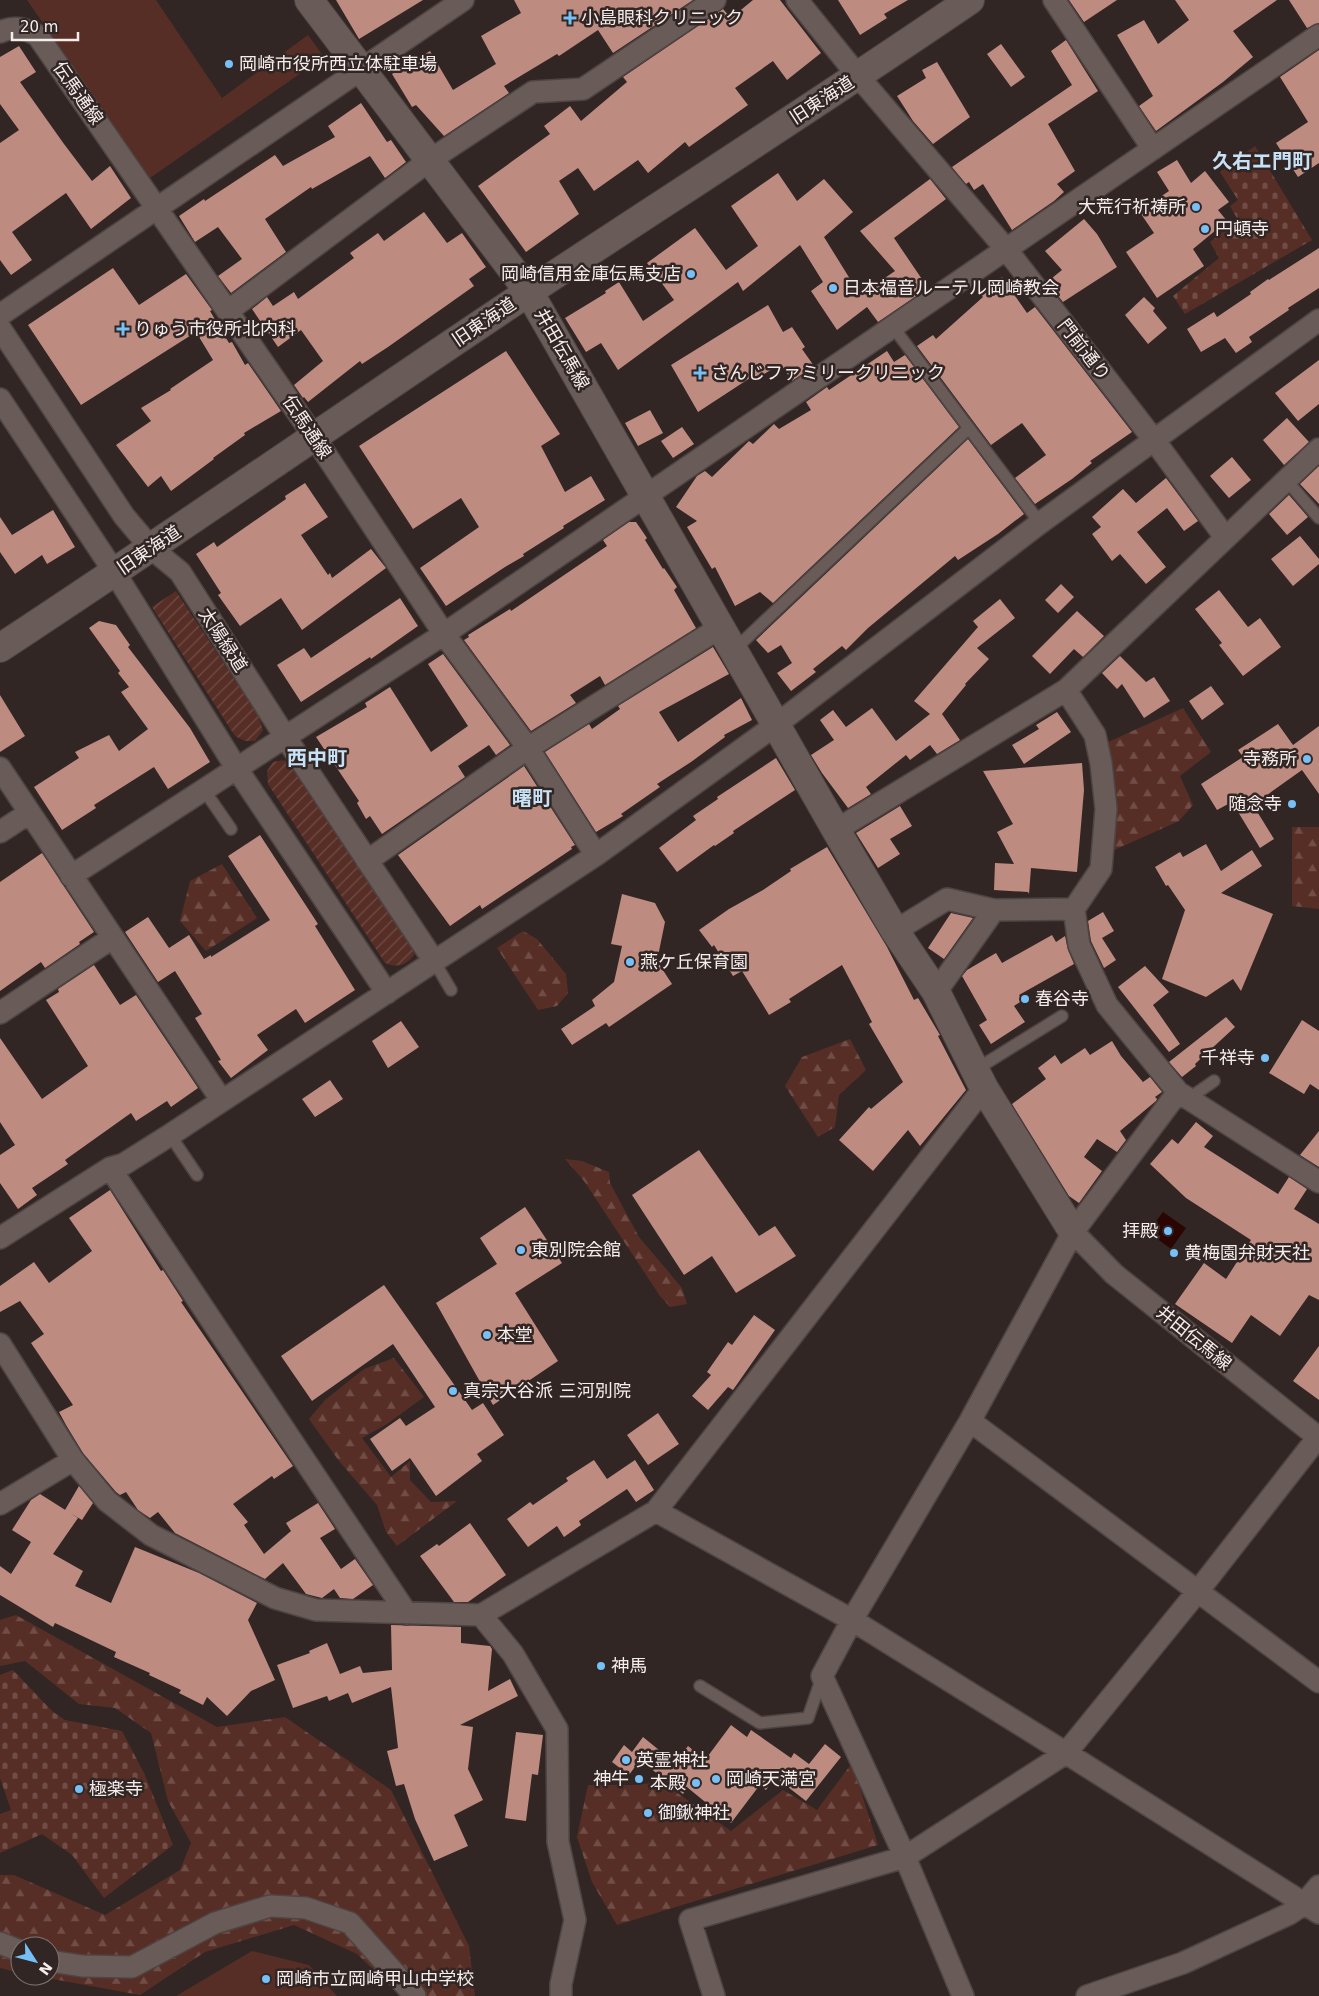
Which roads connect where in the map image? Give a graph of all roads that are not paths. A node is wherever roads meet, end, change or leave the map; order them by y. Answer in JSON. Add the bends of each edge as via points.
{"nodes":[{"id":1,"x":309,"y":0,"type":"edge"},
{"id":2,"x":463,"y":0,"type":"edge"},
{"id":3,"x":715,"y":0,"type":"edge"},
{"id":4,"x":797,"y":0,"type":"edge"},
{"id":5,"x":970,"y":0,"type":"edge"},
{"id":6,"x":1054,"y":0,"type":"edge"},
{"id":7,"x":0,"y":32,"type":"edge"},
{"id":8,"x":1319,"y":35,"type":"edge"},
{"id":9,"x":362,"y":70,"type":"junction"},
{"id":10,"x":858,"y":76,"type":"junction"},
{"id":11,"x":1152,"y":149,"type":"junction"},
{"id":12,"x":430,"y":160,"type":"junction"},
{"id":13,"x":158,"y":209,"type":"junction"},
{"id":14,"x":1006,"y":249,"type":"junction"},
{"id":15,"x":529,"y":292,"type":"junction"},
{"id":16,"x":228,"y":310,"type":"junction"},
{"id":17,"x":0,"y":315,"type":"edge"},
{"id":18,"x":1319,"y":320,"type":"edge"},
{"id":19,"x":893,"y":327,"type":"junction"},
{"id":20,"x":0,"y":328,"type":"edge"},
{"id":21,"x":0,"y":399,"type":"edge"},
{"id":22,"x":969,"y":428,"type":"junction"},
{"id":23,"x":314,"y":438,"type":"junction"},
{"id":24,"x":1154,"y":440,"type":"junction"},
{"id":25,"x":1319,"y":449,"type":"edge"},
{"id":26,"x":1287,"y":481,"type":"junction"},
{"id":27,"x":646,"y":496,"type":"junction"},
{"id":28,"x":1319,"y":518,"type":"edge"},
{"id":29,"x":1040,"y":523,"type":"junction"},
{"id":30,"x":1225,"y":538,"type":"junction"},
{"id":31,"x":151,"y":548,"type":"junction"},
{"id":32,"x":115,"y":572,"type":"junction"},
{"id":33,"x":444,"y":634,"type":"junction"},
{"id":34,"x":728,"y":639,"type":"junction"},
{"id":35,"x":0,"y":648,"type":"edge"},
{"id":36,"x":1066,"y":690,"type":"junction"},
{"id":37,"x":777,"y":724,"type":"junction"},
{"id":38,"x":286,"y":738,"type":"junction"},
{"id":39,"x":528,"y":748,"type":"junction"},
{"id":40,"x":0,"y":768,"type":"edge"},
{"id":41,"x":237,"y":769,"type":"junction"},
{"id":42,"x":204,"y":790,"type":"junction"},
{"id":43,"x":29,"y":813,"type":"junction"},
{"id":44,"x":231,"y":829,"type":"dead end"},
{"id":45,"x":836,"y":830,"type":"junction"},
{"id":46,"x":0,"y":832,"type":"edge"},
{"id":47,"x":596,"y":855,"type":"junction"},
{"id":48,"x":367,"y":861,"type":"junction"},
{"id":49,"x":71,"y":876,"type":"junction"},
{"id":50,"x":1074,"y":909,"type":"junction"},
{"id":51,"x":994,"y":910,"type":"junction"},
{"id":52,"x":896,"y":930,"type":"junction"},
{"id":53,"x":112,"y":938,"type":"junction"},
{"id":54,"x":434,"y":962,"type":"junction"},
{"id":55,"x":451,"y":990,"type":"dead end"},
{"id":56,"x":936,"y":992,"type":"junction"},
{"id":57,"x":387,"y":993,"type":"junction"},
{"id":58,"x":0,"y":1013,"type":"edge"},
{"id":59,"x":1062,"y":1016,"type":"dead end"},
{"id":60,"x":979,"y":1079,"type":"junction"},
{"id":61,"x":1214,"y":1082,"type":"dead end"},
{"id":62,"x":1183,"y":1096,"type":"junction"},
{"id":63,"x":222,"y":1101,"type":"junction"},
{"id":64,"x":170,"y":1135,"type":"junction"},
{"id":65,"x":110,"y":1168,"type":"junction"},
{"id":66,"x":197,"y":1175,"type":"dead end"},
{"id":67,"x":1319,"y":1182,"type":"edge"},
{"id":68,"x":1073,"y":1232,"type":"junction"},
{"id":69,"x":0,"y":1238,"type":"edge"},
{"id":70,"x":0,"y":1344,"type":"edge"},
{"id":71,"x":970,"y":1421,"type":"junction"},
{"id":72,"x":1319,"y":1437,"type":"edge"},
{"id":73,"x":73,"y":1460,"type":"junction"},
{"id":74,"x":0,"y":1504,"type":"edge"},
{"id":75,"x":656,"y":1511,"type":"junction"},
{"id":76,"x":1198,"y":1591,"type":"junction"},
{"id":77,"x":407,"y":1614,"type":"junction"},
{"id":78,"x":481,"y":1615,"type":"junction"},
{"id":79,"x":852,"y":1620,"type":"junction"},
{"id":80,"x":822,"y":1676,"type":"junction"},
{"id":81,"x":1319,"y":1682,"type":"edge"},
{"id":82,"x":700,"y":1686,"type":"dead end"},
{"id":83,"x":1066,"y":1753,"type":"junction"},
{"id":84,"x":905,"y":1857,"type":"junction"},
{"id":85,"x":1319,"y":1886,"type":"edge"},
{"id":86,"x":1311,"y":1908,"type":"edge"},
{"id":87,"x":60,"y":1963,"type":"edge"},
{"id":88,"x":415,"y":1996,"type":"edge"},
{"id":89,"x":561,"y":1996,"type":"edge"},
{"id":90,"x":714,"y":1996,"type":"edge"},
{"id":91,"x":963,"y":1996,"type":"edge"},
{"id":92,"x":1088,"y":1996,"type":"edge"}],
"edges":[{"from":1,"to":9,"type":"street","name":"井田伝馬線"},
{"from":2,"to":9,"type":"street"},
{"from":3,"to":12,"type":"street","via":[[583,89],[533,92]]},
{"from":4,"to":10,"type":"street","name":"門前通り"},
{"from":5,"to":10,"type":"street","name":"旧東海道"},
{"from":6,"to":11,"type":"street"},
{"from":7,"to":13,"type":"street","name":"伝馬通線","via":[[19,28],[38,36]]},
{"from":8,"to":11,"type":"street"},
{"from":9,"to":12,"type":"street","name":"井田伝馬線"},
{"from":9,"to":13,"type":"street"},
{"from":10,"to":14,"type":"street","name":"門前通り"},
{"from":10,"to":15,"type":"street","name":"旧東海道"},
{"from":11,"to":14,"type":"street"},
{"from":12,"to":15,"type":"street","name":"井田伝馬線"},
{"from":12,"to":16,"type":"street"},
{"from":13,"to":16,"type":"street","name":"伝馬通線"},
{"from":13,"to":17,"type":"street"},
{"from":14,"to":19,"type":"street"},
{"from":14,"to":24,"type":"street","name":"門前通り"},
{"from":15,"to":23,"type":"street","name":"旧東海道"},
{"from":15,"to":27,"type":"street","name":"井田伝馬線"},
{"from":16,"to":23,"type":"street","name":"伝馬通線"},
{"from":18,"to":24,"type":"street"},
{"from":19,"to":22,"type":"lane"},
{"from":19,"to":27,"type":"street"},
{"from":20,"to":31,"type":"street","name":"太陽緑道","via":[[124,516]]},
{"from":21,"to":32,"type":"street"},
{"from":22,"to":29,"type":"lane"},
{"from":22,"to":34,"type":"lane"},
{"from":23,"to":31,"type":"street","name":"旧東海道"},
{"from":23,"to":33,"type":"street","name":"伝馬通線"},
{"from":24,"to":29,"type":"street"},
{"from":24,"to":30,"type":"street","name":"門前通り"},
{"from":25,"to":26,"type":"street"},
{"from":26,"to":28,"type":"lane"},
{"from":26,"to":30,"type":"street"},
{"from":27,"to":33,"type":"street"},
{"from":27,"to":34,"type":"street","name":"井田伝馬線"},
{"from":29,"to":37,"type":"street"},
{"from":30,"to":36,"type":"street"},
{"from":31,"to":32,"type":"street","name":"旧東海道"},
{"from":31,"to":38,"type":"street","name":"太陽緑道","via":[[180,572]]},
{"from":32,"to":35,"type":"street","name":"旧東海道"},
{"from":32,"to":41,"type":"street"},
{"from":33,"to":38,"type":"street"},
{"from":33,"to":39,"type":"street","name":"伝馬通線"},
{"from":34,"to":37,"type":"street","name":"井田伝馬線"},
{"from":34,"to":39,"type":"street"},
{"from":36,"to":45,"type":"street"},
{"from":36,"to":50,"type":"street","via":[[1095,735],[1106,809],[1101,869]]},
{"from":37,"to":45,"type":"street","name":"井田伝馬線"},
{"from":37,"to":47,"type":"street"},
{"from":38,"to":41,"type":"street"},
{"from":38,"to":48,"type":"street","name":"太陽緑道"},
{"from":39,"to":47,"type":"street","name":"伝馬通線"},
{"from":39,"to":48,"type":"street"},
{"from":40,"to":43,"type":"street"},
{"from":41,"to":42,"type":"street"},
{"from":41,"to":57,"type":"street"},
{"from":42,"to":44,"type":"lane"},
{"from":42,"to":49,"type":"street"},
{"from":43,"to":46,"type":"street"},
{"from":43,"to":49,"type":"street"},
{"from":45,"to":52,"type":"street","name":"井田伝馬線"},
{"from":47,"to":54,"type":"street"},
{"from":48,"to":54,"type":"street","name":"太陽緑道"},
{"from":49,"to":53,"type":"street"},
{"from":50,"to":51,"type":"street"},
{"from":50,"to":62,"type":"street","via":[[1080,945],[1107,1004]]},
{"from":51,"to":52,"type":"street","via":[[947,899]]},
{"from":51,"to":56,"type":"street"},
{"from":52,"to":56,"type":"street","name":"井田伝馬線"},
{"from":53,"to":58,"type":"street"},
{"from":53,"to":63,"type":"street"},
{"from":54,"to":55,"type":"lane"},
{"from":54,"to":57,"type":"street"},
{"from":56,"to":60,"type":"street","name":"井田伝馬線"},
{"from":57,"to":63,"type":"street"},
{"from":59,"to":60,"type":"lane"},
{"from":60,"to":68,"type":"street","name":"井田伝馬線"},
{"from":60,"to":75,"type":"street"},
{"from":61,"to":62,"type":"lane"},
{"from":62,"to":67,"type":"street"},
{"from":62,"to":68,"type":"street"},
{"from":63,"to":64,"type":"street"},
{"from":64,"to":65,"type":"street","via":[[124,1164]]},
{"from":64,"to":66,"type":"lane"},
{"from":65,"to":69,"type":"street"},
{"from":65,"to":77,"type":"street"},
{"from":68,"to":71,"type":"street"},
{"from":68,"to":72,"type":"street","name":"井田伝馬線","via":[[1114,1274]]},
{"from":70,"to":73,"type":"street"},
{"from":71,"to":76,"type":"street"},
{"from":71,"to":79,"type":"street"},
{"from":72,"to":76,"type":"street"},
{"from":73,"to":74,"type":"street"},
{"from":73,"to":77,"type":"street","via":[[107,1501],[151,1534],[275,1598],[316,1610]]},
{"from":75,"to":78,"type":"street"},
{"from":75,"to":79,"type":"street"},
{"from":76,"to":81,"type":"street"},
{"from":76,"to":83,"type":"street"},
{"from":77,"to":78,"type":"street"},
{"from":78,"to":89,"type":"street","via":[[513,1654],[558,1729],[558,1842],[575,1920]]},
{"from":79,"to":80,"type":"street"},
{"from":79,"to":83,"type":"street"},
{"from":80,"to":82,"type":"lane","via":[[808,1718],[760,1723]]},
{"from":80,"to":84,"type":"street"},
{"from":83,"to":84,"type":"street"},
{"from":83,"to":86,"type":"street"},
{"from":84,"to":90,"type":"street","via":[[690,1920]]},
{"from":84,"to":91,"type":"street"},
{"from":85,"to":86,"type":"street"},
{"from":86,"to":92,"type":"street","via":[[1289,1914],[1183,1963]]},
{"from":87,"to":88,"type":"street","via":[[132,1967],[214,1923],[270,1906],[306,1908],[350,1923]]}]}
